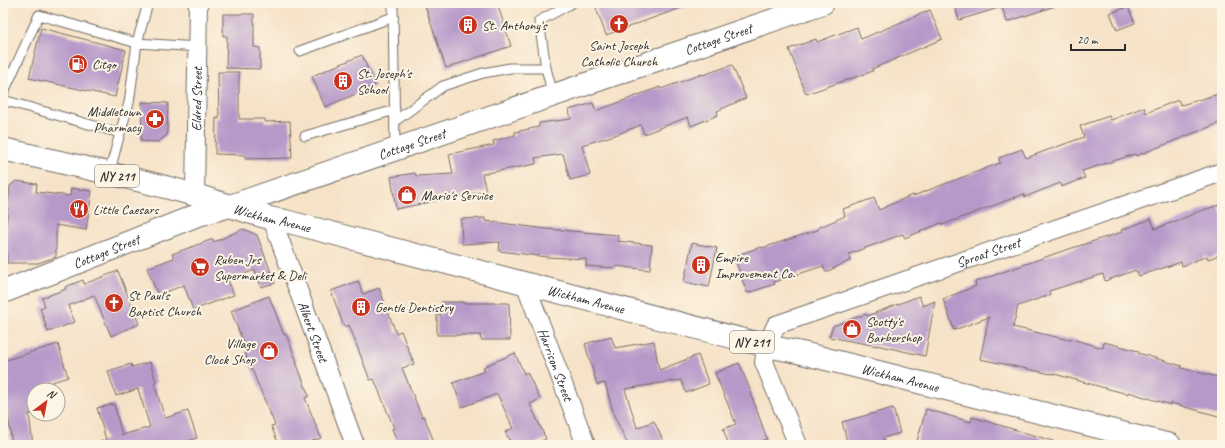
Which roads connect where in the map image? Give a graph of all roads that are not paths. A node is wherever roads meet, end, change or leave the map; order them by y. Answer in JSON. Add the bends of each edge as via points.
{"nodes":[{"id":1,"x":148,"y":3,"type":"edge"},
{"id":2,"x":198,"y":3,"type":"edge"},
{"id":3,"x":393,"y":3,"type":"edge"},
{"id":4,"x":572,"y":3,"type":"edge"},
{"id":5,"x":823,"y":3,"type":"edge"},
{"id":6,"x":393,"y":17,"type":"junction"},
{"id":7,"x":137,"y":43,"type":"junction"},
{"id":8,"x":198,"y":47,"type":"junction"},
{"id":9,"x":300,"y":51,"type":"dead end"},
{"id":10,"x":546,"y":68,"type":"junction"},
{"id":11,"x":3,"y":94,"type":"edge"},
{"id":12,"x":553,"y":95,"type":"junction"},
{"id":13,"x":3,"y":100,"type":"edge"},
{"id":14,"x":395,"y":110,"type":"junction"},
{"id":15,"x":395,"y":121,"type":"junction"},
{"id":16,"x":120,"y":133,"type":"junction"},
{"id":17,"x":305,"y":136,"type":"dead end"},
{"id":18,"x":3,"y":149,"type":"edge"},
{"id":19,"x":395,"y":149,"type":"junction"},
{"id":20,"x":1222,"y":172,"type":"edge"},
{"id":21,"x":110,"y":174,"type":"junction"},
{"id":22,"x":195,"y":195,"type":"junction"},
{"id":23,"x":230,"y":206,"type":"junction"},
{"id":24,"x":272,"y":219,"type":"junction"},
{"id":25,"x":525,"y":283,"type":"junction"},
{"id":26,"x":3,"y":292,"type":"edge"},
{"id":27,"x":767,"y":346,"type":"junction"},
{"id":28,"x":355,"y":445,"type":"edge"},
{"id":29,"x":586,"y":445,"type":"edge"},
{"id":30,"x":798,"y":445,"type":"edge"},
{"id":31,"x":1170,"y":445,"type":"edge"}],
"edges":[{"from":1,"to":7,"type":"lane"},
{"from":2,"to":8,"type":"street","name":"Eldred Street"},
{"from":3,"to":6,"type":"lane"},
{"from":4,"to":10,"type":"lane","via":[[539,21]]},
{"from":5,"to":12,"type":"main road","name":"Cottage Street"},
{"from":6,"to":9,"type":"lane"},
{"from":6,"to":14,"type":"lane"},
{"from":7,"to":8,"type":"lane"},
{"from":7,"to":11,"type":"lane","via":[[39,15]]},
{"from":7,"to":16,"type":"lane","via":[[129,103]]},
{"from":8,"to":22,"type":"street","name":"Eldred Street"},
{"from":10,"to":12,"type":"lane"},
{"from":10,"to":15,"type":"lane","via":[[497,70],[443,86]]},
{"from":12,"to":19,"type":"main road","name":"Cottage Street"},
{"from":13,"to":16,"type":"lane"},
{"from":14,"to":15,"type":"lane"},
{"from":14,"to":17,"type":"lane"},
{"from":15,"to":19,"type":"lane"},
{"from":16,"to":21,"type":"lane"},
{"from":18,"to":21,"type":"main road","name":"Wickham Avenue","number":"NY 211"},
{"from":19,"to":23,"type":"main road","name":"Cottage Street"},
{"from":20,"to":27,"type":"street","name":"Sproat Street","via":[[776,325]]},
{"from":21,"to":22,"type":"main road","name":"Wickham Avenue","number":"NY 211"},
{"from":22,"to":23,"type":"main road","name":"Wickham Avenue","number":"NY 211"},
{"from":23,"to":24,"type":"main road","name":"Wickham Avenue","number":"NY 211"},
{"from":23,"to":26,"type":"main road","name":"Cottage Street","via":[[195,216]]},
{"from":24,"to":25,"type":"main road","name":"Wickham Avenue","number":"NY 211"},
{"from":24,"to":28,"type":"street","name":"Albert Street"},
{"from":25,"to":27,"type":"main road","name":"Wickham Avenue","number":"NY 211"},
{"from":25,"to":29,"type":"street","name":"Harrison Street"},
{"from":27,"to":30,"type":"street","name":"Sproat Street","via":[[764,362]]},
{"from":27,"to":31,"type":"main road","name":"Wickham Avenue","number":"NY 211"}]}
